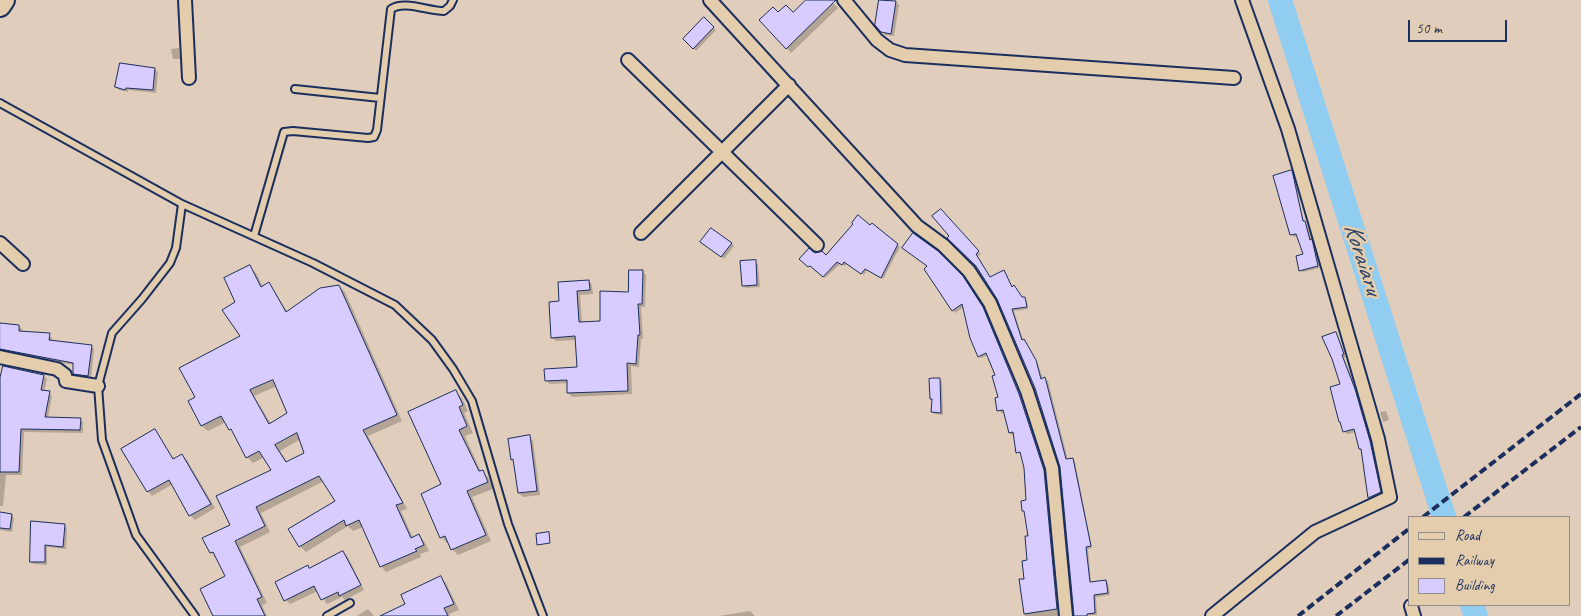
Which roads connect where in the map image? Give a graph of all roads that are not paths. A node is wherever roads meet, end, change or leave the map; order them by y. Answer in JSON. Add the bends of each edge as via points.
{"nodes":[{"id":1,"x":4,"y":0,"type":"edge"},
{"id":2,"x":185,"y":0,"type":"edge"},
{"id":3,"x":453,"y":0,"type":"edge"},
{"id":4,"x":710,"y":0,"type":"edge"},
{"id":5,"x":844,"y":0,"type":"edge"},
{"id":6,"x":1242,"y":0,"type":"edge"},
{"id":7,"x":0,"y":6,"type":"edge"},
{"id":8,"x":628,"y":60,"type":"dead end"},
{"id":9,"x":189,"y":78,"type":"dead end"},
{"id":10,"x":1234,"y":78,"type":"dead end"},
{"id":11,"x":789,"y":85,"type":"junction"},
{"id":12,"x":295,"y":89,"type":"dead end"},
{"id":13,"x":380,"y":98,"type":"junction"},
{"id":14,"x":0,"y":103,"type":"edge"},
{"id":15,"x":722,"y":152,"type":"junction"},
{"id":16,"x":182,"y":204,"type":"junction"},
{"id":17,"x":641,"y":233,"type":"dead end"},
{"id":18,"x":254,"y":236,"type":"junction"},
{"id":19,"x":0,"y":243,"type":"edge"},
{"id":20,"x":818,"y":245,"type":"dead end"},
{"id":21,"x":23,"y":264,"type":"dead end"},
{"id":22,"x":0,"y":358,"type":"edge"},
{"id":23,"x":98,"y":386,"type":"junction"},
{"id":24,"x":350,"y":603,"type":"dead end"},
{"id":25,"x":195,"y":616,"type":"edge"},
{"id":26,"x":327,"y":616,"type":"edge"},
{"id":27,"x":544,"y":616,"type":"edge"},
{"id":28,"x":1066,"y":616,"type":"edge"},
{"id":29,"x":1212,"y":616,"type":"edge"}],
"edges":[{"from":1,"to":7,"type":"main road"},
{"from":2,"to":9,"type":"street"},
{"from":3,"to":13,"type":"lane","via":[[444,11],[405,4],[394,5],[391,9]]},
{"from":4,"to":11,"type":"street"},
{"from":5,"to":10,"type":"street","via":[[877,40],[890,50],[905,55]]},
{"from":6,"to":29,"type":"street","via":[[1288,129],[1376,429],[1390,497],[1315,532]]},
{"from":8,"to":15,"type":"street"},
{"from":11,"to":15,"type":"street"},
{"from":11,"to":28,"type":"street","via":[[917,226],[943,245],[969,271],[990,303],[1028,391],[1052,468]]},
{"from":12,"to":13,"type":"lane"},
{"from":13,"to":18,"type":"lane","via":[[376,135],[371,138],[284,132]]},
{"from":14,"to":16,"type":"lane"},
{"from":15,"to":17,"type":"street"},
{"from":15,"to":20,"type":"street"},
{"from":16,"to":18,"type":"lane"},
{"from":16,"to":23,"type":"lane","via":[[176,248],[170,263],[112,333]]},
{"from":18,"to":27,"type":"lane","via":[[395,306],[432,340],[472,400],[508,524]]},
{"from":19,"to":21,"type":"street"},
{"from":22,"to":23,"type":"street","via":[[57,369],[65,375],[66,381]]},
{"from":23,"to":25,"type":"lane","via":[[102,440],[136,535]]},
{"from":24,"to":26,"type":"lane"}]}
